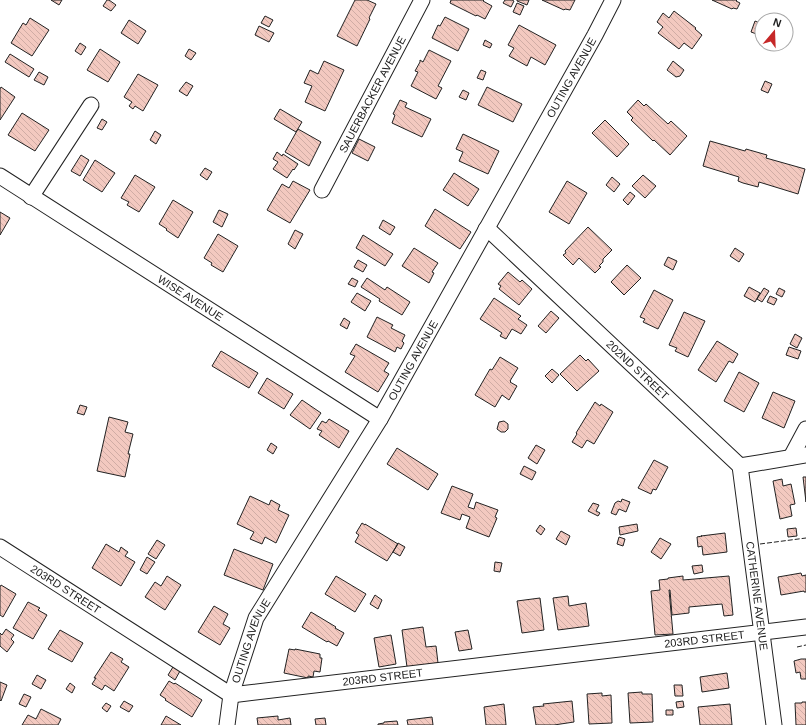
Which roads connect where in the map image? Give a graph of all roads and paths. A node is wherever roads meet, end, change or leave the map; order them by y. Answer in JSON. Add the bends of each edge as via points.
{"nodes":[{"id":1,"x":422,"y":0,"type":"edge"},
{"id":2,"x":612,"y":0,"type":"edge"},
{"id":3,"x":91,"y":105,"type":"dead end"},
{"id":4,"x":0,"y":176,"type":"edge"},
{"id":5,"x":322,"y":190,"type":"dead end"},
{"id":6,"x":31,"y":197,"type":"junction"},
{"id":7,"x":486,"y":229,"type":"junction"},
{"id":8,"x":380,"y":419,"type":"junction"},
{"id":9,"x":806,"y":429,"type":"edge"},
{"id":10,"x":799,"y":456,"type":"edge"},
{"id":11,"x":740,"y":466,"type":"junction"},
{"id":12,"x":0,"y":547,"type":"edge"},
{"id":13,"x":806,"y":627,"type":"edge"},
{"id":14,"x":762,"y":633,"type":"junction"},
{"id":15,"x":231,"y":695,"type":"junction"},
{"id":16,"x":227,"y":725,"type":"edge"},
{"id":17,"x":774,"y":725,"type":"edge"}],
"edges":[{"from":1,"to":5,"type":"street","name":"SAUERBACKER AVENUE"},
{"from":2,"to":7,"type":"street","name":"OUTING AVENUE"},
{"from":3,"to":6,"type":"street"},
{"from":4,"to":6,"type":"street","name":"WISE AVENUE"},
{"from":6,"to":8,"type":"street","name":"WISE AVENUE"},
{"from":7,"to":8,"type":"street","name":"OUTING AVENUE"},
{"from":7,"to":11,"type":"street","name":"202ND STREET"},
{"from":8,"to":15,"type":"street","name":"OUTING AVENUE","via":[[256,618]]},
{"from":9,"to":10,"type":"street"},
{"from":10,"to":11,"type":"street"},
{"from":11,"to":14,"type":"street","name":"CATHERINE AVENUE"},
{"from":12,"to":15,"type":"street","name":"203RD STREET"},
{"from":13,"to":14,"type":"street","name":"203RD STREET"},
{"from":14,"to":15,"type":"street","name":"203RD STREET"},
{"from":14,"to":17,"type":"street","name":"CATHERINE AVENUE"},
{"from":15,"to":16,"type":"street","name":"OUTING AVENUE"}]}
